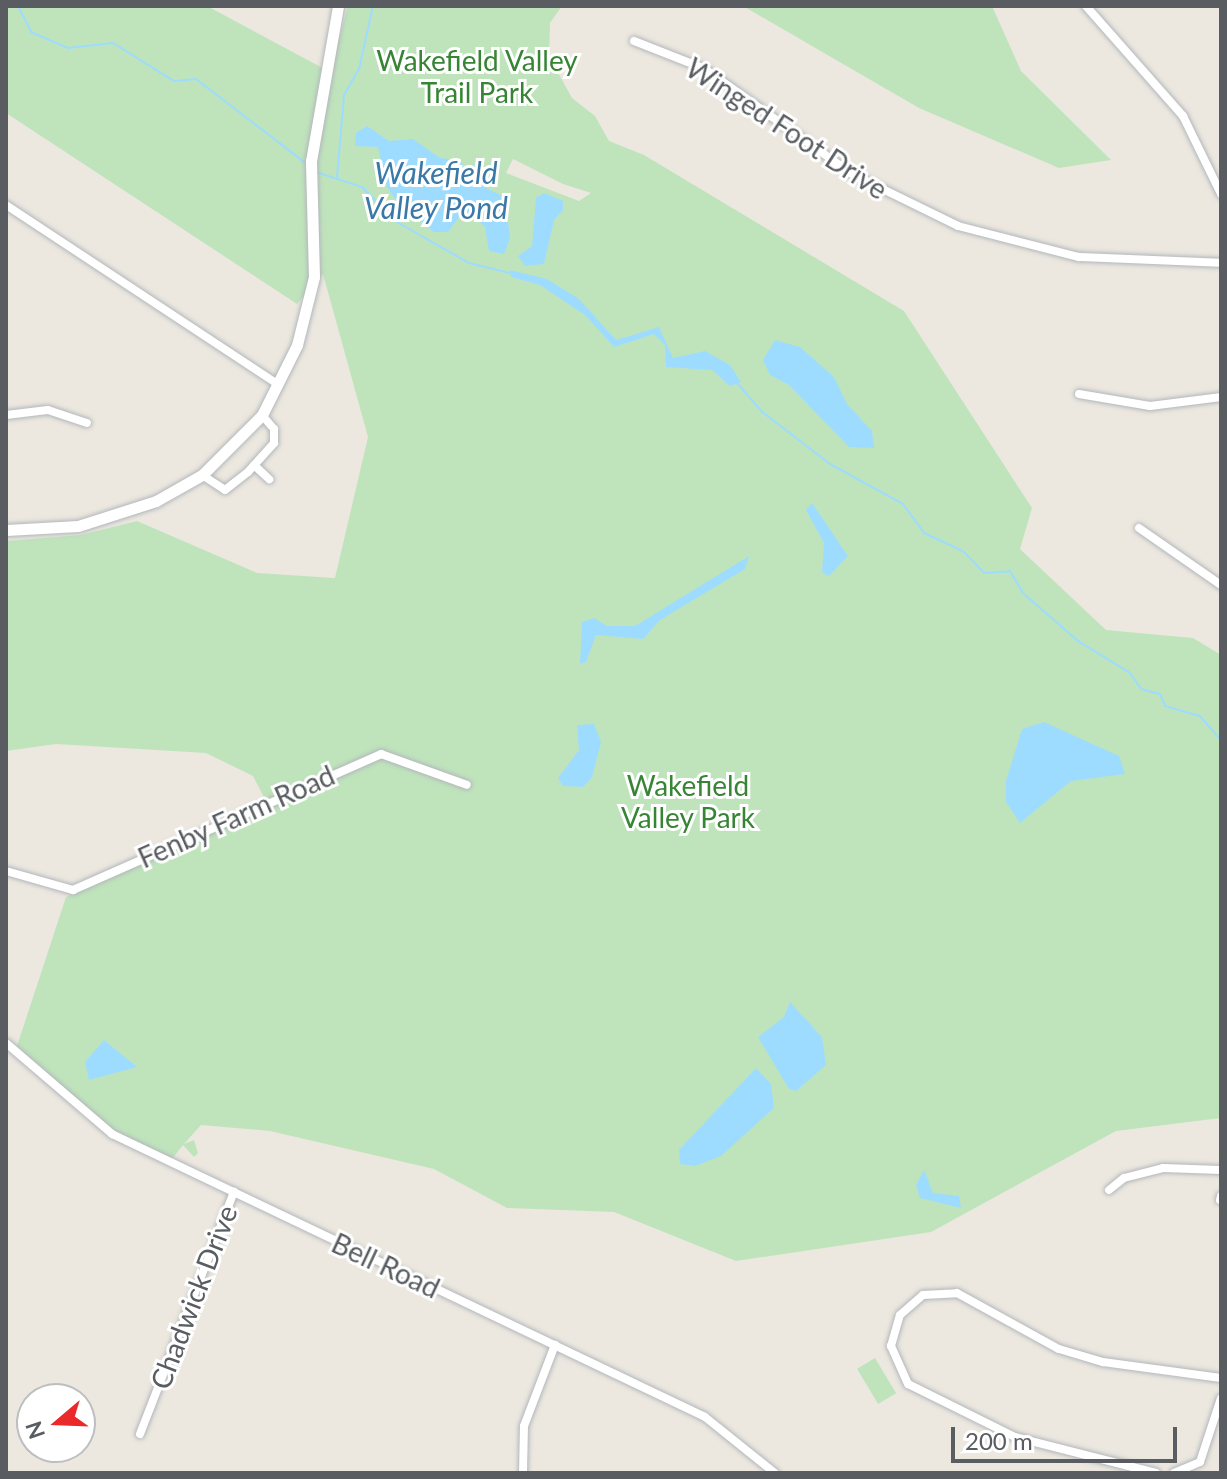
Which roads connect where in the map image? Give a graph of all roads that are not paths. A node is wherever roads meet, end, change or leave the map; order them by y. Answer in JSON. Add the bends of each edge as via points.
{"nodes":[{"id":1,"x":338,"y":6,"type":"edge"},
{"id":2,"x":1086,"y":6,"type":"edge"},
{"id":3,"x":634,"y":41,"type":"dead end"},
{"id":4,"x":1221,"y":194,"type":"edge"},
{"id":5,"x":6,"y":205,"type":"edge"},
{"id":6,"x":1221,"y":263,"type":"edge"},
{"id":7,"x":279,"y":385,"type":"junction"},
{"id":8,"x":1079,"y":394,"type":"dead end"},
{"id":9,"x":1221,"y":397,"type":"edge"},
{"id":10,"x":6,"y":415,"type":"edge"},
{"id":11,"x":262,"y":415,"type":"junction"},
{"id":12,"x":87,"y":423,"type":"dead end"},
{"id":13,"x":254,"y":465,"type":"junction"},
{"id":14,"x":202,"y":475,"type":"junction"},
{"id":15,"x":269,"y":479,"type":"dead end"},
{"id":16,"x":1139,"y":528,"type":"dead end"},
{"id":17,"x":6,"y":530,"type":"edge"},
{"id":18,"x":1221,"y":585,"type":"edge"},
{"id":19,"x":467,"y":785,"type":"dead end"},
{"id":20,"x":6,"y":871,"type":"edge"},
{"id":21,"x":6,"y":1043,"type":"edge"},
{"id":22,"x":1221,"y":1170,"type":"edge"},
{"id":23,"x":1109,"y":1190,"type":"dead end"},
{"id":24,"x":234,"y":1192,"type":"junction"},
{"id":25,"x":555,"y":1345,"type":"junction"},
{"id":26,"x":1221,"y":1378,"type":"edge"},
{"id":27,"x":1221,"y":1398,"type":"edge"},
{"id":28,"x":140,"y":1434,"type":"dead end"},
{"id":29,"x":523,"y":1473,"type":"edge"},
{"id":30,"x":775,"y":1473,"type":"edge"},
{"id":31,"x":1156,"y":1473,"type":"edge"},
{"id":32,"x":1174,"y":1473,"type":"edge"}],
"edges":[{"from":1,"to":7,"type":"street","via":[[311,168],[314,277],[297,345]]},
{"from":2,"to":4,"type":"street","via":[[1183,116]]},
{"from":3,"to":6,"type":"street","name":"Winged Foot Drive","via":[[705,69],[852,174],[958,226],[1079,257]]},
{"from":5,"to":7,"type":"street"},
{"from":7,"to":11,"type":"street"},
{"from":8,"to":9,"type":"street","via":[[1150,406]]},
{"from":10,"to":12,"type":"street","via":[[48,410]]},
{"from":11,"to":13,"type":"street","via":[[275,438]]},
{"from":11,"to":14,"type":"street"},
{"from":13,"to":14,"type":"street","via":[[225,490]]},
{"from":13,"to":15,"type":"street"},
{"from":14,"to":17,"type":"street","via":[[106,520]]},
{"from":16,"to":18,"type":"street"},
{"from":19,"to":20,"type":"street","name":"Fenby Farm Road","via":[[381,754],[73,890]]},
{"from":21,"to":24,"type":"street","name":"Bell Road","via":[[91,1121]]},
{"from":22,"to":23,"type":"street","via":[[1148,1170]]},
{"from":24,"to":25,"type":"street","name":"Bell Road"},
{"from":24,"to":28,"type":"street","name":"Chadwick Drive"},
{"from":25,"to":29,"type":"street","via":[[524,1426]]},
{"from":25,"to":30,"type":"street","name":"Bell Road","via":[[717,1423]]},
{"from":26,"to":31,"type":"street","via":[[1103,1362],[1059,1349],[957,1293],[923,1295],[900,1315],[891,1346],[908,1384],[1015,1437]]},
{"from":27,"to":32,"type":"street","via":[[1200,1462]]}]}
